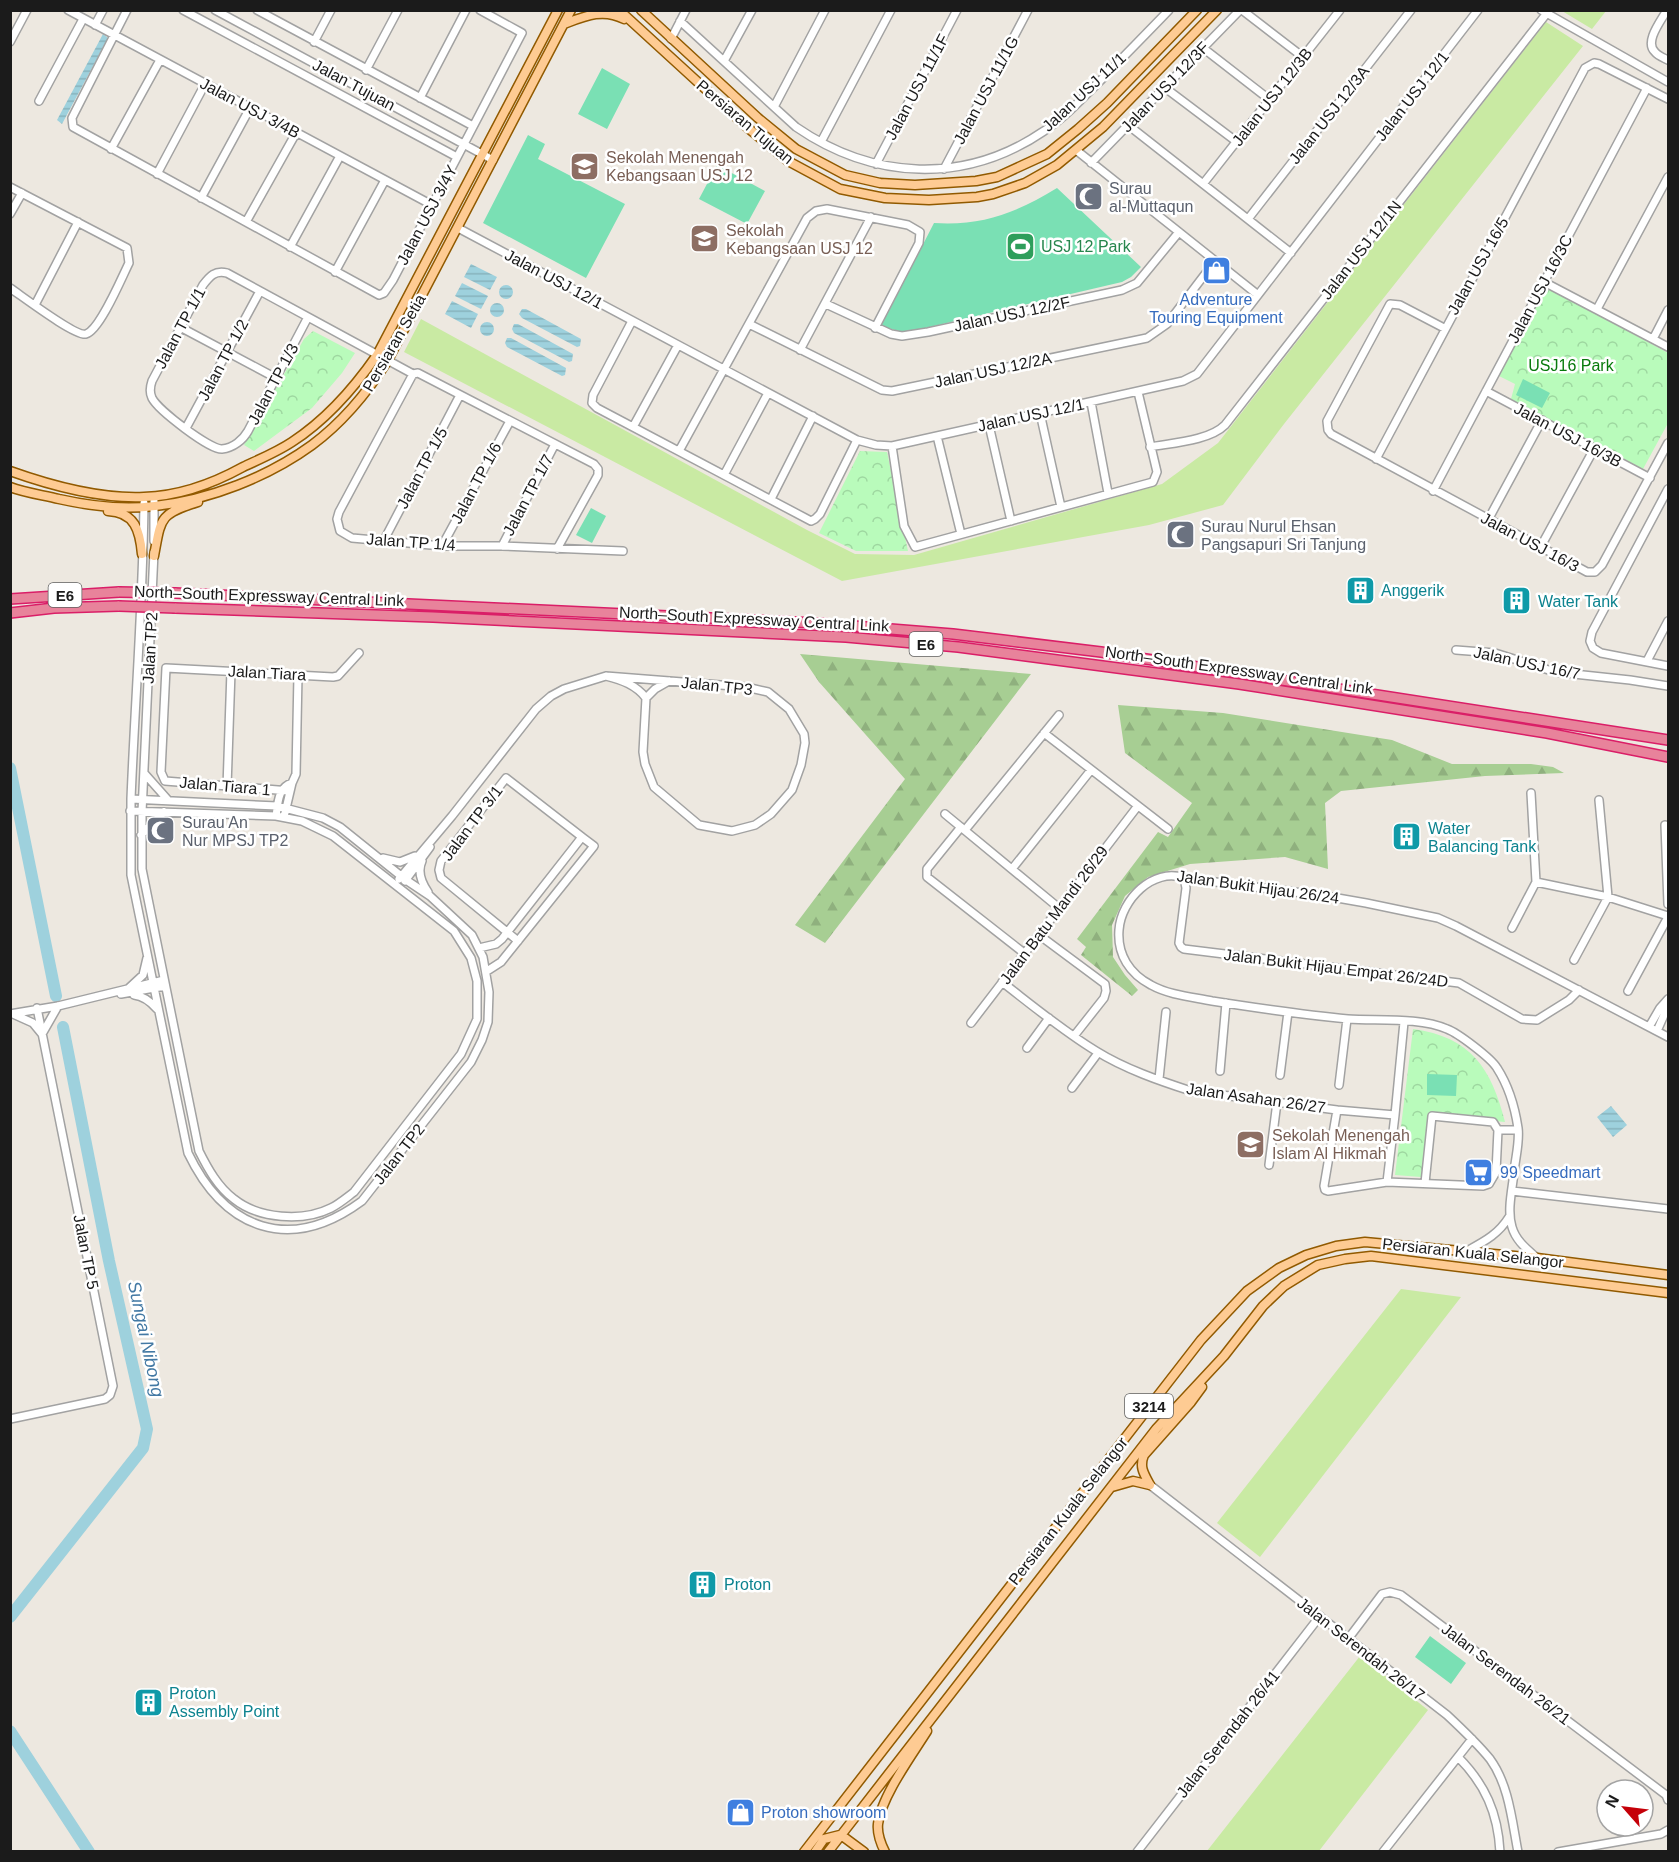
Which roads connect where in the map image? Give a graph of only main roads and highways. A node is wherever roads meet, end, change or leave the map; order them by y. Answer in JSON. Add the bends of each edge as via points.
{"nodes":[{"id":1,"x":571,"y":10,"type":"edge"},
{"id":2,"x":619,"y":10,"type":"edge"},
{"id":3,"x":640,"y":10,"type":"edge"},
{"id":4,"x":1197,"y":10,"type":"edge"},
{"id":5,"x":1217,"y":10,"type":"edge"},
{"id":6,"x":558,"y":11,"type":"edge"},
{"id":7,"x":633,"y":23,"type":"junction"},
{"id":8,"x":564,"y":24,"type":"junction"},
{"id":9,"x":902,"y":184,"type":"junction"},
{"id":10,"x":901,"y":199,"type":"junction"},
{"id":11,"x":445,"y":228,"type":"junction"},
{"id":12,"x":458,"y":228,"type":"junction"},
{"id":13,"x":10,"y":471,"type":"edge"},
{"id":14,"x":253,"y":478,"type":"junction"},
{"id":15,"x":10,"y":486,"type":"edge"},
{"id":16,"x":21,"y":491,"type":"junction"},
{"id":17,"x":144,"y":502,"type":"junction"},
{"id":18,"x":142,"y":554,"type":"road end"},
{"id":19,"x":154,"y":556,"type":"road end"},
{"id":20,"x":10,"y":599,"type":"edge"},
{"id":21,"x":10,"y":613,"type":"edge"},
{"id":22,"x":1668,"y":740,"type":"edge"},
{"id":23,"x":1668,"y":757,"type":"edge"},
{"id":24,"x":1668,"y":1275,"type":"edge"},
{"id":25,"x":1668,"y":1293,"type":"edge"},
{"id":26,"x":1224,"y":1356,"type":"junction"},
{"id":27,"x":1109,"y":1488,"type":"junction"},
{"id":28,"x":947,"y":1697,"type":"junction"},
{"id":29,"x":841,"y":1835,"type":"junction"},
{"id":30,"x":804,"y":1851,"type":"edge"},
{"id":31,"x":814,"y":1851,"type":"edge"},
{"id":32,"x":828,"y":1851,"type":"edge"},
{"id":33,"x":864,"y":1851,"type":"edge"},
{"id":34,"x":885,"y":1851,"type":"edge"}],
"edges":[{"from":1,"to":8,"type":"main road","name":"Persiaran Setia"},
{"from":2,"to":7,"type":"main road","name":"Persiaran Tujuan"},
{"from":3,"to":9,"type":"main road","name":"Persiaran Tujuan","via":[[796,149],[845,175]]},
{"from":4,"to":9,"type":"main road","name":"Persiaran Tujuan","via":[[1107,103],[1047,154],[1014,171],[976,182]]},
{"from":5,"to":10,"type":"main road","name":"Persiaran Tujuan","via":[[1103,127],[1042,175],[1010,190],[970,198]]},
{"from":6,"to":11,"type":"main road","name":"Persiaran Setia"},
{"from":7,"to":8,"type":"main road","via":[[601,13]]},
{"from":7,"to":10,"type":"main road","name":"Persiaran Tujuan","via":[[788,161],[840,189]]},
{"from":8,"to":12,"type":"main road","name":"Persiaran Setia"},
{"from":9,"to":10,"type":"main road","via":[[897,192]]},
{"from":11,"to":12,"type":"main road"},
{"from":11,"to":17,"type":"main road","name":"Persiaran Setia","via":[[377,355],[332,410],[292,442],[219,480]]},
{"from":12,"to":14,"type":"main road","name":"Persiaran Setia","via":[[388,360],[363,396],[312,445]]},
{"from":13,"to":17,"type":"main road","name":"Persiaran Setia","via":[[70,489]]},
{"from":14,"to":17,"type":"main road","name":"Persiaran Setia","via":[[216,492],[155,506]]},
{"from":14,"to":19,"type":"main road","via":[[166,516],[159,526]]},
{"from":15,"to":16,"type":"main road","name":"Persiaran Setia"},
{"from":16,"to":17,"type":"main road","name":"Persiaran Setia","via":[[88,505]]},
{"from":16,"to":18,"type":"main road","via":[[68,506],[123,514],[137,527]]},
{"from":20,"to":22,"type":"highway","name":"North–South Expressway Central Link","number":"E6","bridge":true,"via":[[119,592],[175,593],[805,622],[953,634],[1101,652]]},
{"from":21,"to":23,"type":"highway","name":"North–South Expressway Central Link","number":"E6","bridge":true,"via":[[119,606],[834,636],[958,647],[1239,684],[1547,733]]},
{"from":24,"to":30,"type":"main road","name":"Persiaran Kuala Selangor","number":"3214","via":[[1365,1242],[1335,1246],[1279,1268],[1247,1291],[1201,1340]]},
{"from":25,"to":26,"type":"main road","name":"Persiaran Kuala Selangor","number":"3214","via":[[1371,1256],[1345,1259],[1318,1265],[1284,1286]]},
{"from":26,"to":27,"type":"main road","name":"Persiaran Kuala Selangor","number":"3214","via":[[1156,1429]]},
{"from":26,"to":27,"type":"main road","via":[[1191,1402],[1144,1455],[1141,1468],[1150,1485],[1133,1481]]},
{"from":27,"to":28,"type":"main road","name":"Persiaran Kuala Selangor","number":"3214"},
{"from":28,"to":29,"type":"main road","name":"Persiaran Kuala Selangor","number":"3214"},
{"from":28,"to":34,"type":"main road","via":[[883,1805],[878,1826]]},
{"from":29,"to":31,"type":"main road","via":[[824,1839]]},
{"from":29,"to":32,"type":"main road","name":"Persiaran Kuala Selangor","number":"3214"},
{"from":29,"to":33,"type":"main road"}]}
